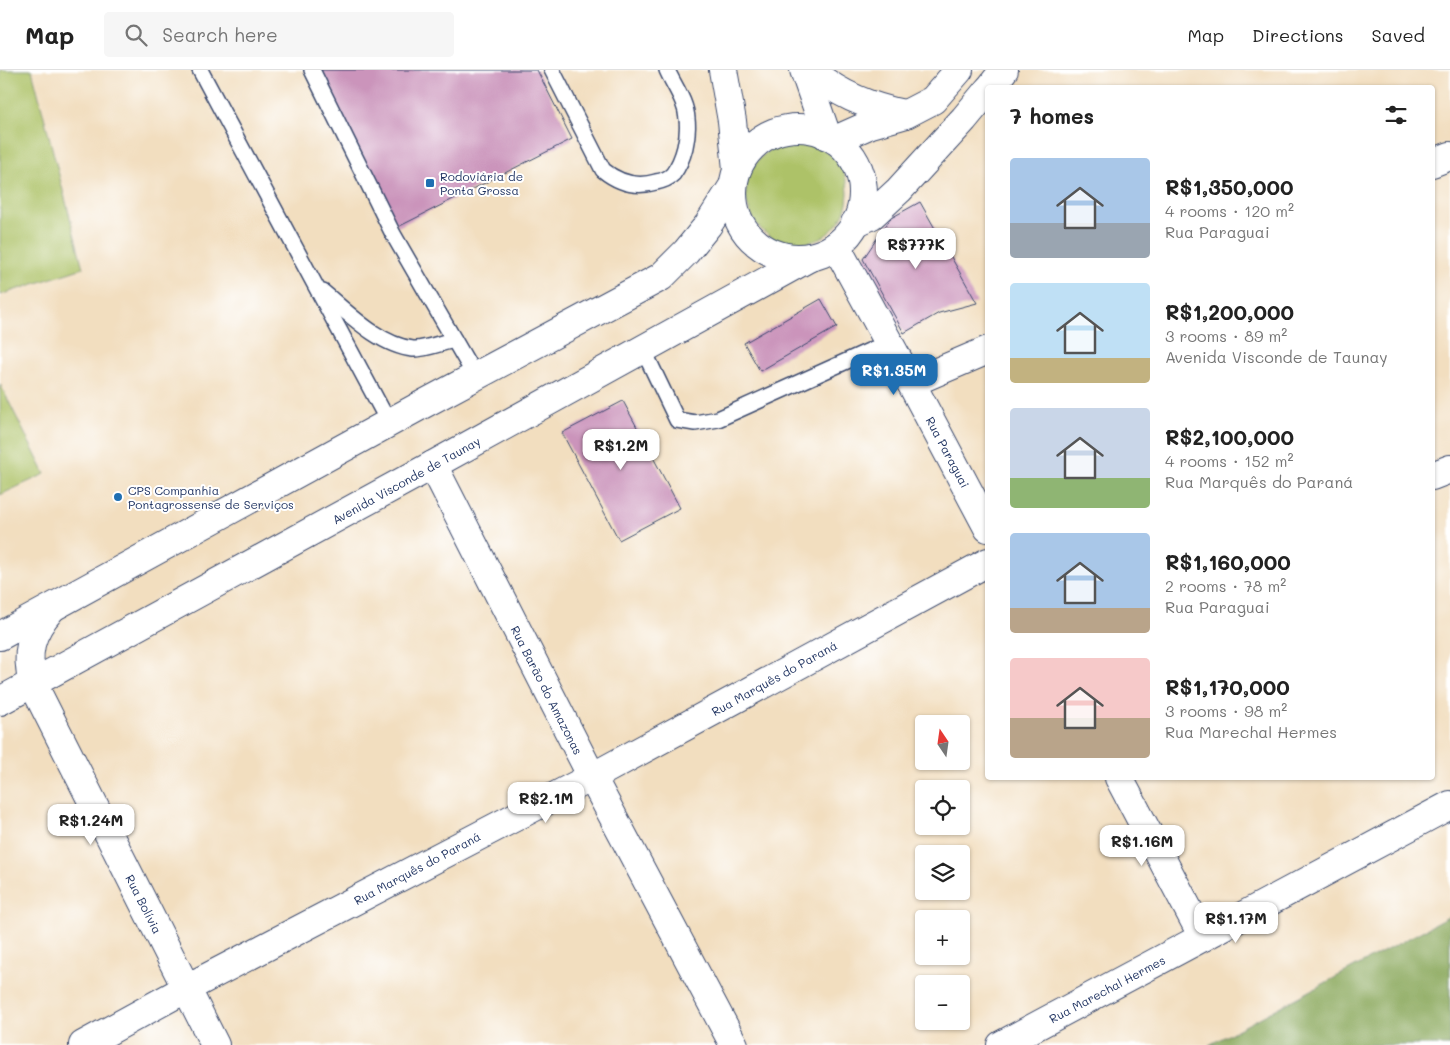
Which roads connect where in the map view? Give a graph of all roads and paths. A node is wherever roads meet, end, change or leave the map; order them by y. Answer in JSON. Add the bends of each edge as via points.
{"nodes":[{"id":1,"x":200,"y":70,"type":"edge"},
{"id":2,"x":312,"y":70,"type":"edge"},
{"id":3,"x":552,"y":70,"type":"edge"},
{"id":4,"x":667,"y":70,"type":"edge"},
{"id":5,"x":724,"y":70,"type":"edge"},
{"id":6,"x":804,"y":70,"type":"edge"},
{"id":7,"x":810,"y":70,"type":"edge"},
{"id":8,"x":959,"y":70,"type":"edge"},
{"id":9,"x":1004,"y":70,"type":"edge"},
{"id":10,"x":991,"y":85,"type":"edge"},
{"id":11,"x":985,"y":93,"type":"edge"},
{"id":12,"x":906,"y":114,"type":"junction"},
{"id":13,"x":831,"y":138,"type":"junction"},
{"id":14,"x":1450,"y":156,"type":"edge"},
{"id":15,"x":1435,"y":162,"type":"edge"},
{"id":16,"x":735,"y":178,"type":"junction"},
{"id":17,"x":855,"y":224,"type":"junction"},
{"id":18,"x":836,"y":246,"type":"junction"},
{"id":19,"x":810,"y":257,"type":"junction"},
{"id":20,"x":316,"y":286,"type":"junction"},
{"id":21,"x":454,"y":340,"type":"junction"},
{"id":22,"x":888,"y":342,"type":"junction"},
{"id":23,"x":643,"y":349,"type":"junction"},
{"id":24,"x":985,"y":351,"type":"edge"},
{"id":25,"x":475,"y":376,"type":"junction"},
{"id":26,"x":911,"y":382,"type":"junction"},
{"id":27,"x":389,"y":423,"type":"junction"},
{"id":28,"x":433,"y":466,"type":"junction"},
{"id":29,"x":1450,"y":469,"type":"edge"},
{"id":30,"x":1435,"y":475,"type":"edge"},
{"id":31,"x":985,"y":522,"type":"edge"},
{"id":32,"x":985,"y":564,"type":"edge"},
{"id":33,"x":52,"y":608,"type":"junction"},
{"id":34,"x":0,"y":636,"type":"edge"},
{"id":35,"x":33,"y":684,"type":"junction"},
{"id":36,"x":0,"y":701,"type":"edge"},
{"id":37,"x":592,"y":777,"type":"junction"},
{"id":38,"x":1120,"y":780,"type":"edge"},
{"id":39,"x":1450,"y":805,"type":"edge"},
{"id":40,"x":1203,"y":937,"type":"junction"},
{"id":41,"x":187,"y":988,"type":"junction"},
{"id":42,"x":83,"y":1045,"type":"edge"},
{"id":43,"x":215,"y":1045,"type":"edge"},
{"id":44,"x":734,"y":1045,"type":"edge"},
{"id":45,"x":1001,"y":1045,"type":"edge"}],
"edges":[{"from":1,"to":20,"type":"lane"},
{"from":2,"to":21,"type":"lane","via":[[393,234]]},
{"from":3,"to":4,"type":"lane","via":[[603,170],[613,178],[636,185],[661,181],[672,175],[685,146],[688,130],[685,106]]},
{"from":5,"to":16,"type":"street","name":"Avenida Visconde de Taunay","via":[[732,121]]},
{"from":6,"to":13,"type":"street"},
{"from":7,"to":12,"type":"street","via":[[854,99],[879,109]]},
{"from":8,"to":12,"type":"street","via":[[933,100]]},
{"from":9,"to":10,"type":"street","name":"Avenida Visconde de Taunay"},
{"from":11,"to":17,"type":"street","name":"Avenida Visconde de Taunay","via":[[899,190],[872,215]]},
{"from":12,"to":13,"type":"street"},
{"from":13,"to":16,"type":"street","via":[[804,129],[787,129],[771,134],[745,155]]},
{"from":13,"to":17,"type":"street","name":"Avenida Visconde de Taunay","via":[[847,152],[861,180],[863,195]]},
{"from":14,"to":15,"type":"street"},
{"from":16,"to":19,"type":"street","name":"Avenida Visconde de Taunay","via":[[733,202],[746,233],[768,251],[781,256]]},
{"from":16,"to":25,"type":"street","via":[[708,225],[661,277]]},
{"from":17,"to":18,"type":"street","name":"Avenida Visconde de Taunay"},
{"from":18,"to":19,"type":"street","name":"Avenida Visconde de Taunay"},
{"from":18,"to":22,"type":"street","name":"Rua Paraguai"},
{"from":19,"to":23,"type":"street","name":"Avenida Visconde de Taunay"},
{"from":20,"to":21,"type":"lane","via":[[391,344],[414,349]]},
{"from":20,"to":27,"type":"lane"},
{"from":21,"to":25,"type":"lane"},
{"from":22,"to":23,"type":"lane","via":[[718,419],[695,423],[677,420]]},
{"from":22,"to":26,"type":"street","name":"Rua Paraguai"},
{"from":23,"to":28,"type":"street","name":"Avenida Visconde de Taunay"},
{"from":24,"to":26,"type":"street"},
{"from":25,"to":27,"type":"street"},
{"from":26,"to":31,"type":"street","name":"Rua Paraguai"},
{"from":27,"to":33,"type":"street"},
{"from":28,"to":35,"type":"street","name":"Avenida Visconde de Taunay"},
{"from":28,"to":37,"type":"street","name":"Rua Barão do Amazonas"},
{"from":29,"to":30,"type":"street"},
{"from":32,"to":37,"type":"street","name":"Rua Marquês do Paraná"},
{"from":33,"to":34,"type":"street"},
{"from":33,"to":35,"type":"street","name":"Rua Bolívia","via":[[41,620],[29,648]]},
{"from":35,"to":36,"type":"street","name":"Avenida Visconde de Taunay"},
{"from":35,"to":41,"type":"street","name":"Rua Bolívia"},
{"from":37,"to":41,"type":"street","name":"Rua Marquês do Paraná"},
{"from":37,"to":44,"type":"street","name":"Rua Barão do Amazonas"},
{"from":38,"to":40,"type":"street"},
{"from":39,"to":40,"type":"street","name":"Rua Marechal Hermes"},
{"from":40,"to":45,"type":"street","name":"Rua Marechal Hermes"},
{"from":41,"to":42,"type":"street","name":"Rua Marquês do Paraná"},
{"from":41,"to":43,"type":"street","name":"Rua Bolívia"}]}
